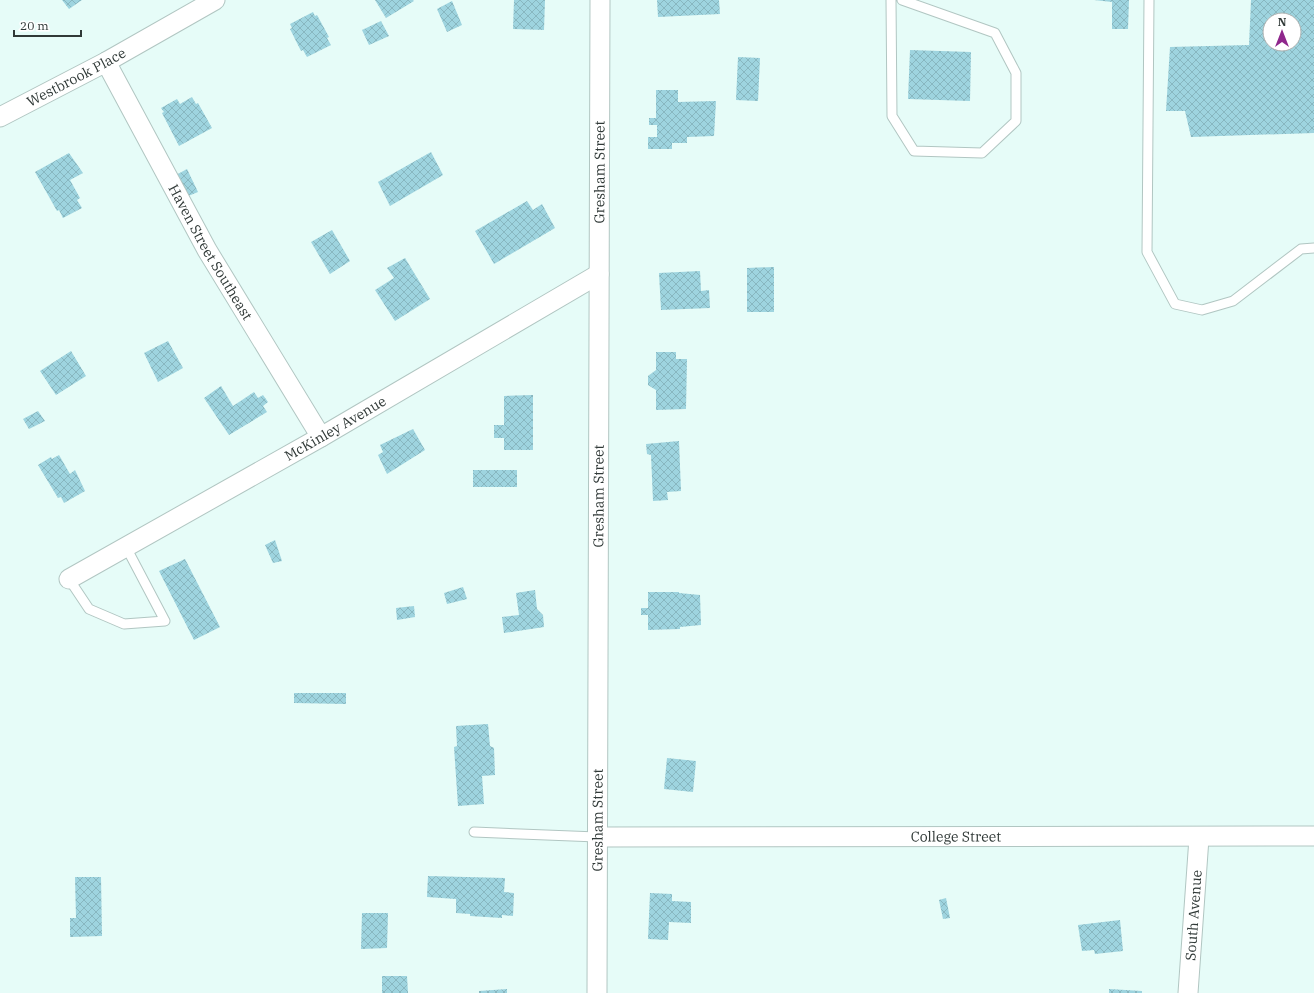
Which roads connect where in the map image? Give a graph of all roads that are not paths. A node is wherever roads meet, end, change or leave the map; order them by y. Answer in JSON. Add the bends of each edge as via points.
{"nodes":[{"id":1,"x":215,"y":0,"type":"edge"},
{"id":2,"x":600,"y":0,"type":"edge"},
{"id":3,"x":891,"y":0,"type":"edge"},
{"id":4,"x":902,"y":0,"type":"edge"},
{"id":5,"x":1149,"y":0,"type":"edge"},
{"id":6,"x":106,"y":62,"type":"junction"},
{"id":7,"x":0,"y":117,"type":"edge"},
{"id":8,"x":1314,"y":248,"type":"edge"},
{"id":9,"x":599,"y":274,"type":"junction"},
{"id":10,"x":321,"y":437,"type":"junction"},
{"id":11,"x":126,"y":547,"type":"junction"},
{"id":12,"x":69,"y":579,"type":"joint"},
{"id":13,"x":474,"y":832,"type":"dead end"},
{"id":14,"x":1314,"y":836,"type":"edge"},
{"id":15,"x":597,"y":837,"type":"junction"},
{"id":16,"x":1199,"y":838,"type":"junction"},
{"id":17,"x":597,"y":993,"type":"edge"},
{"id":18,"x":1188,"y":993,"type":"edge"}],
"edges":[{"from":1,"to":6,"type":"street","name":"Westbrook Place"},
{"from":2,"to":9,"type":"street","name":"Gresham Street"},
{"from":3,"to":4,"type":"lane","via":[[892,116],[914,151],[982,154],[1016,121],[1016,73],[995,33]]},
{"from":5,"to":8,"type":"lane","via":[[1148,252],[1175,304],[1202,310],[1233,301],[1301,249]]},
{"from":6,"to":7,"type":"street","name":"Westbrook Place"},
{"from":6,"to":10,"type":"street","name":"Haven Street Southeast","via":[[207,250]]},
{"from":9,"to":10,"type":"street","name":"McKinley Avenue"},
{"from":9,"to":15,"type":"street","name":"Gresham Street"},
{"from":10,"to":11,"type":"street","name":"McKinley Avenue"},
{"from":11,"to":12,"type":"street","name":"McKinley Avenue"},
{"from":11,"to":12,"type":"lane","via":[[165,621],[124,624],[89,609]]},
{"from":13,"to":15,"type":"lane"},
{"from":14,"to":16,"type":"street","name":"College Street"},
{"from":15,"to":16,"type":"street","name":"College Street"},
{"from":15,"to":17,"type":"street","name":"Gresham Street"},
{"from":16,"to":18,"type":"street","name":"South Avenue"}]}
